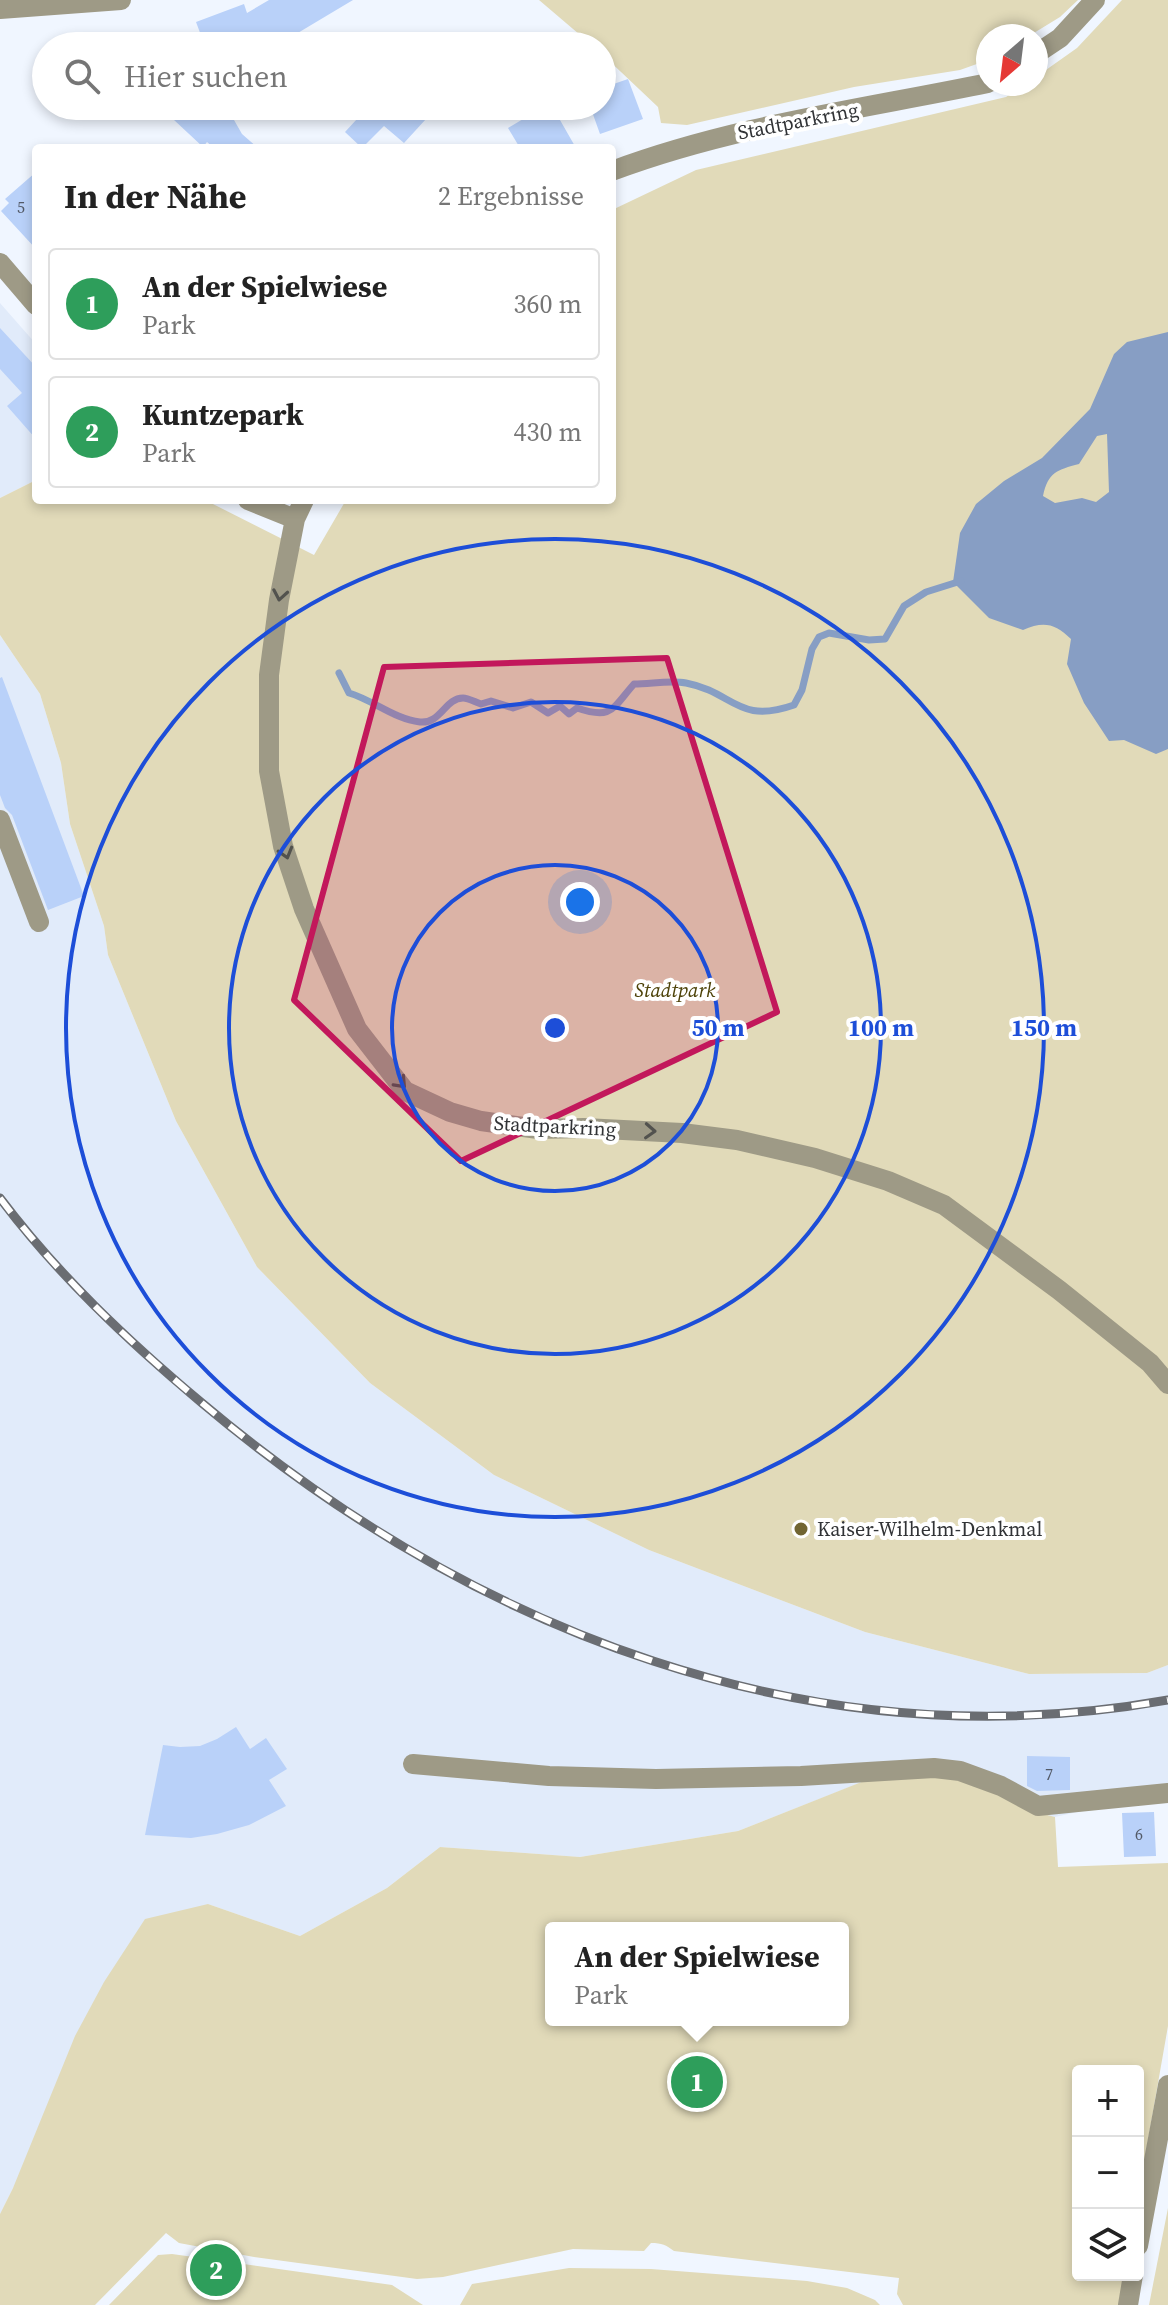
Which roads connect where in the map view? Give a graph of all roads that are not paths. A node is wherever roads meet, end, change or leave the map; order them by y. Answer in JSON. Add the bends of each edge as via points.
{"nodes":[{"id":1,"x":121,"y":0,"type":"edge"},
{"id":2,"x":1095,"y":0,"type":"edge"},
{"id":3,"x":0,"y":9,"type":"edge"},
{"id":4,"x":1048,"y":46,"type":"edge"},
{"id":5,"x":976,"y":85,"type":"edge"},
{"id":6,"x":616,"y":170,"type":"edge"},
{"id":7,"x":0,"y":263,"type":"edge"},
{"id":8,"x":32,"y":300,"type":"edge"},
{"id":9,"x":271,"y":504,"type":"edge"},
{"id":10,"x":300,"y":509,"type":"edge"},
{"id":11,"x":0,"y":820,"type":"edge"},
{"id":12,"x":39,"y":922,"type":"dead end"},
{"id":13,"x":1168,"y":1384,"type":"edge"},
{"id":14,"x":413,"y":1764,"type":"dead end"},
{"id":15,"x":1168,"y":1793,"type":"edge"},
{"id":16,"x":1168,"y":2085,"type":"edge"},
{"id":17,"x":1144,"y":2214,"type":"edge"},
{"id":18,"x":1132,"y":2281,"type":"edge"},
{"id":19,"x":1128,"y":2305,"type":"edge"}],
"edges":[{"from":1,"to":3,"type":"street"},
{"from":2,"to":4,"type":"street"},
{"from":5,"to":6,"type":"street","name":"Stadtparkring","via":[[712,139]]},
{"from":7,"to":8,"type":"street"},
{"from":9,"to":10,"type":"street"},
{"from":10,"to":13,"type":"street","name":"Stadtparkring","one_way":true,"via":[[269,675],[269,771],[283,846],[304,909],[357,1029],[405,1091],[481,1121],[737,1140],[888,1181],[944,1205],[1059,1290],[1150,1363]]},
{"from":11,"to":12,"type":"street"},
{"from":14,"to":15,"type":"street","via":[[656,1779],[934,1768],[960,1771],[1038,1806]]},
{"from":16,"to":17,"type":"street"},
{"from":18,"to":19,"type":"street"}]}
